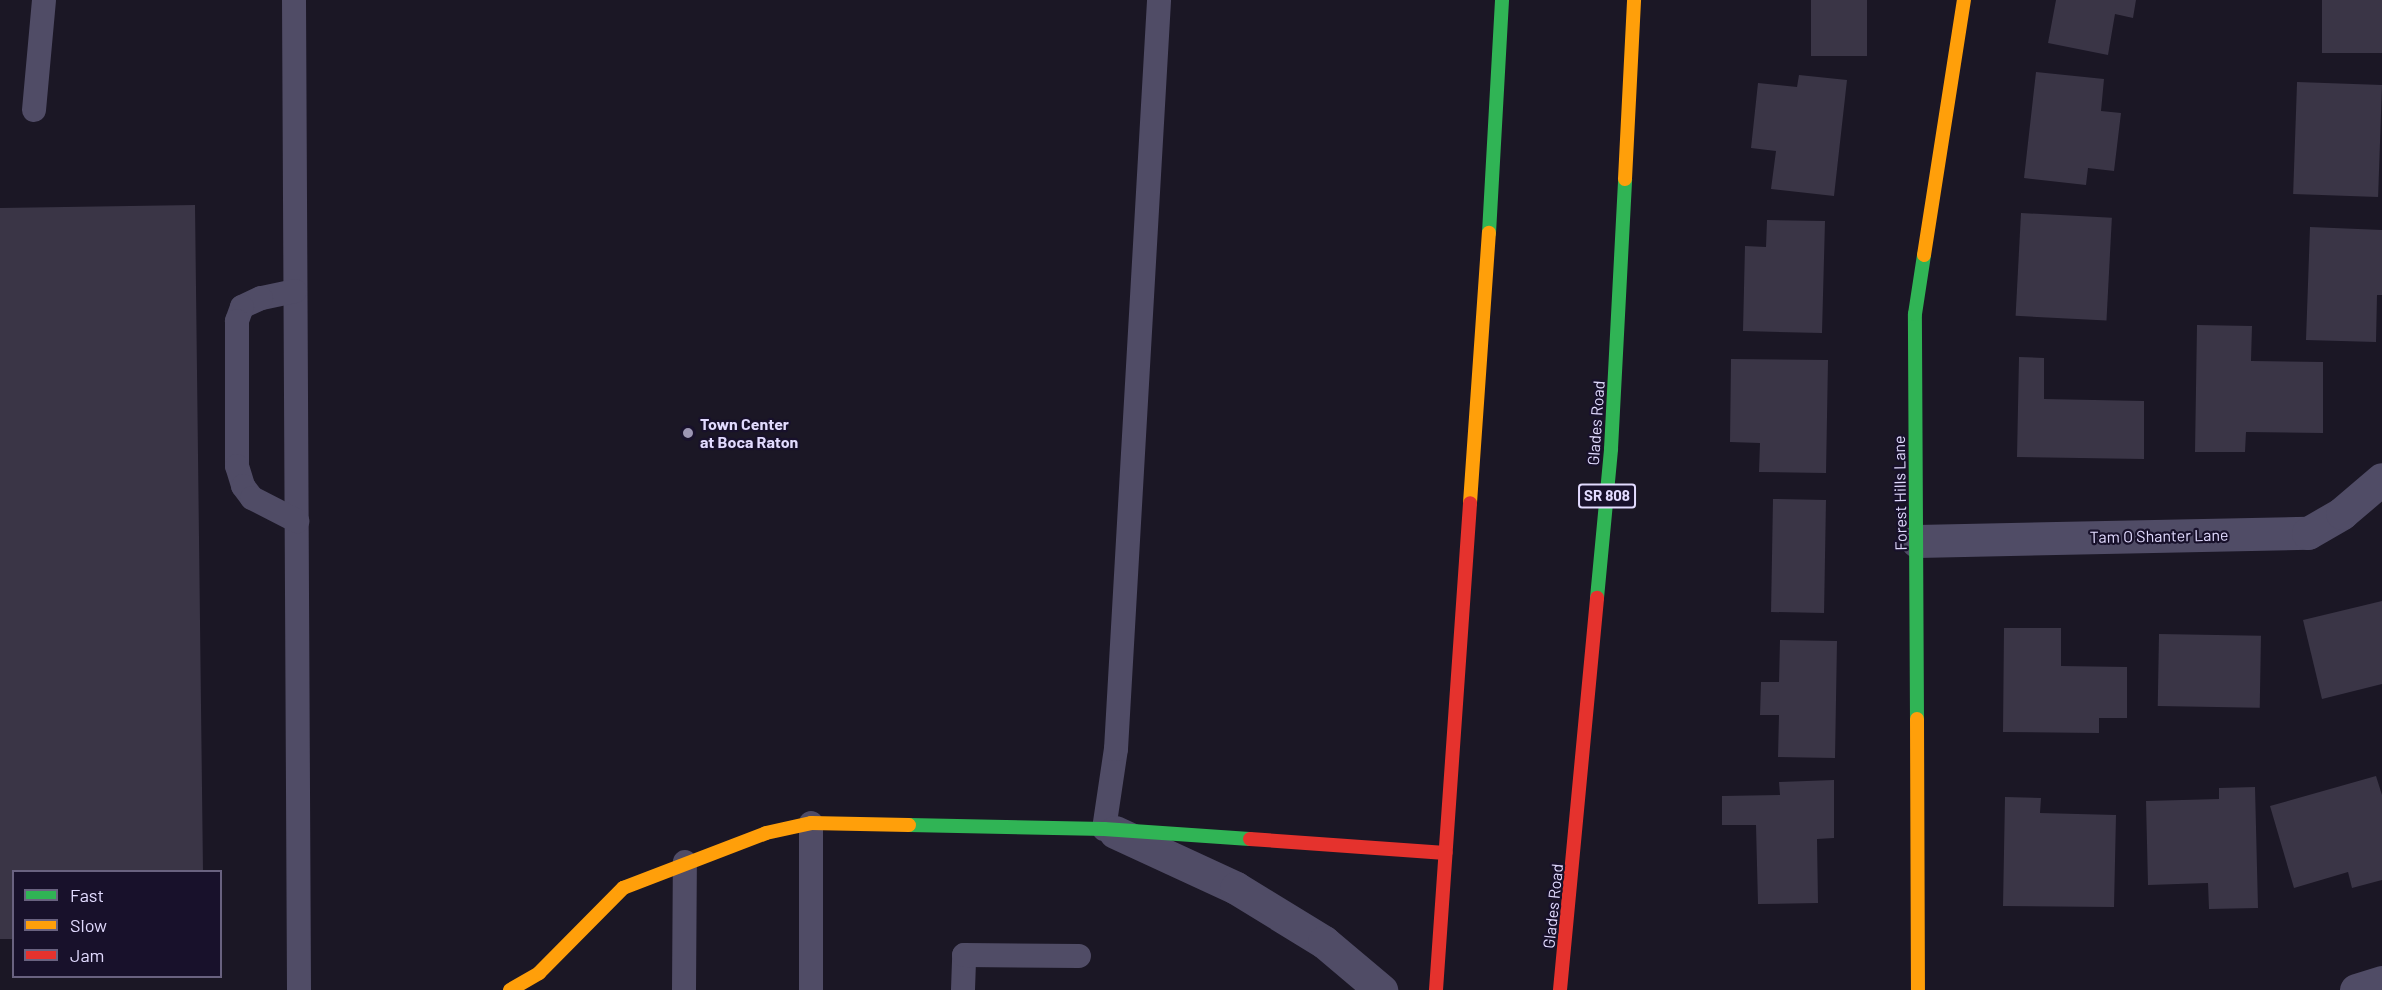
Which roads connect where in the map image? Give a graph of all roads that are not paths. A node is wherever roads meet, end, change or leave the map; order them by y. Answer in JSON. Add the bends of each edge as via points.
{"nodes":[{"id":1,"x":44,"y":0,"type":"edge"},
{"id":2,"x":294,"y":0,"type":"edge"},
{"id":3,"x":1159,"y":0,"type":"edge"},
{"id":4,"x":1502,"y":0,"type":"edge"},
{"id":5,"x":1634,"y":0,"type":"edge"},
{"id":6,"x":1964,"y":0,"type":"edge"},
{"id":7,"x":34,"y":110,"type":"dead end"},
{"id":8,"x":296,"y":291,"type":"junction"},
{"id":9,"x":2382,"y":479,"type":"edge"},
{"id":10,"x":297,"y":520,"type":"junction"},
{"id":11,"x":1917,"y":541,"type":"junction"},
{"id":12,"x":811,"y":823,"type":"junction"},
{"id":13,"x":1104,"y":829,"type":"junction"},
{"id":14,"x":1446,"y":853,"type":"junction"},
{"id":15,"x":685,"y":862,"type":"junction"},
{"id":16,"x":1079,"y":956,"type":"dead end"},
{"id":17,"x":2382,"y":982,"type":"edge"},
{"id":18,"x":299,"y":990,"type":"edge"},
{"id":19,"x":510,"y":990,"type":"edge"},
{"id":20,"x":684,"y":990,"type":"edge"},
{"id":21,"x":810,"y":990,"type":"edge"},
{"id":22,"x":963,"y":990,"type":"edge"},
{"id":23,"x":1381,"y":990,"type":"edge"},
{"id":24,"x":1436,"y":990,"type":"edge"},
{"id":25,"x":1560,"y":990,"type":"edge"},
{"id":26,"x":1918,"y":990,"type":"edge"},
{"id":27,"x":2356,"y":990,"type":"edge"}],
"edges":[{"from":1,"to":7,"type":"lane"},
{"from":2,"to":8,"type":"lane"},
{"from":3,"to":13,"type":"lane","via":[[1116,748]]},
{"from":4,"to":14,"type":"street"},
{"from":5,"to":25,"type":"street","name":"Glades Road","number":"SR 808","via":[[1611,449]]},
{"from":6,"to":11,"type":"street","name":"Forest Hills Lane","via":[[1915,314]]},
{"from":8,"to":10,"type":"lane"},
{"from":8,"to":10,"type":"lane","via":[[261,298],[242,307],[237,321],[237,466],[243,486],[252,498]]},
{"from":9,"to":11,"type":"street","name":"Tam O Shanter Lane","via":[[2342,513],[2308,533]]},
{"from":10,"to":18,"type":"lane"},
{"from":11,"to":26,"type":"street","name":"Forest Hills Lane"},
{"from":12,"to":13,"type":"street"},
{"from":12,"to":15,"type":"street","via":[[766,833]]},
{"from":12,"to":21,"type":"lane"},
{"from":13,"to":14,"type":"street"},
{"from":13,"to":23,"type":"street","via":[[1236,888],[1323,942]]},
{"from":14,"to":24,"type":"street"},
{"from":15,"to":19,"type":"street","via":[[623,888],[539,973]]},
{"from":15,"to":20,"type":"lane"},
{"from":16,"to":22,"type":"lane","via":[[964,955]]},
{"from":17,"to":27,"type":"street"}]}
